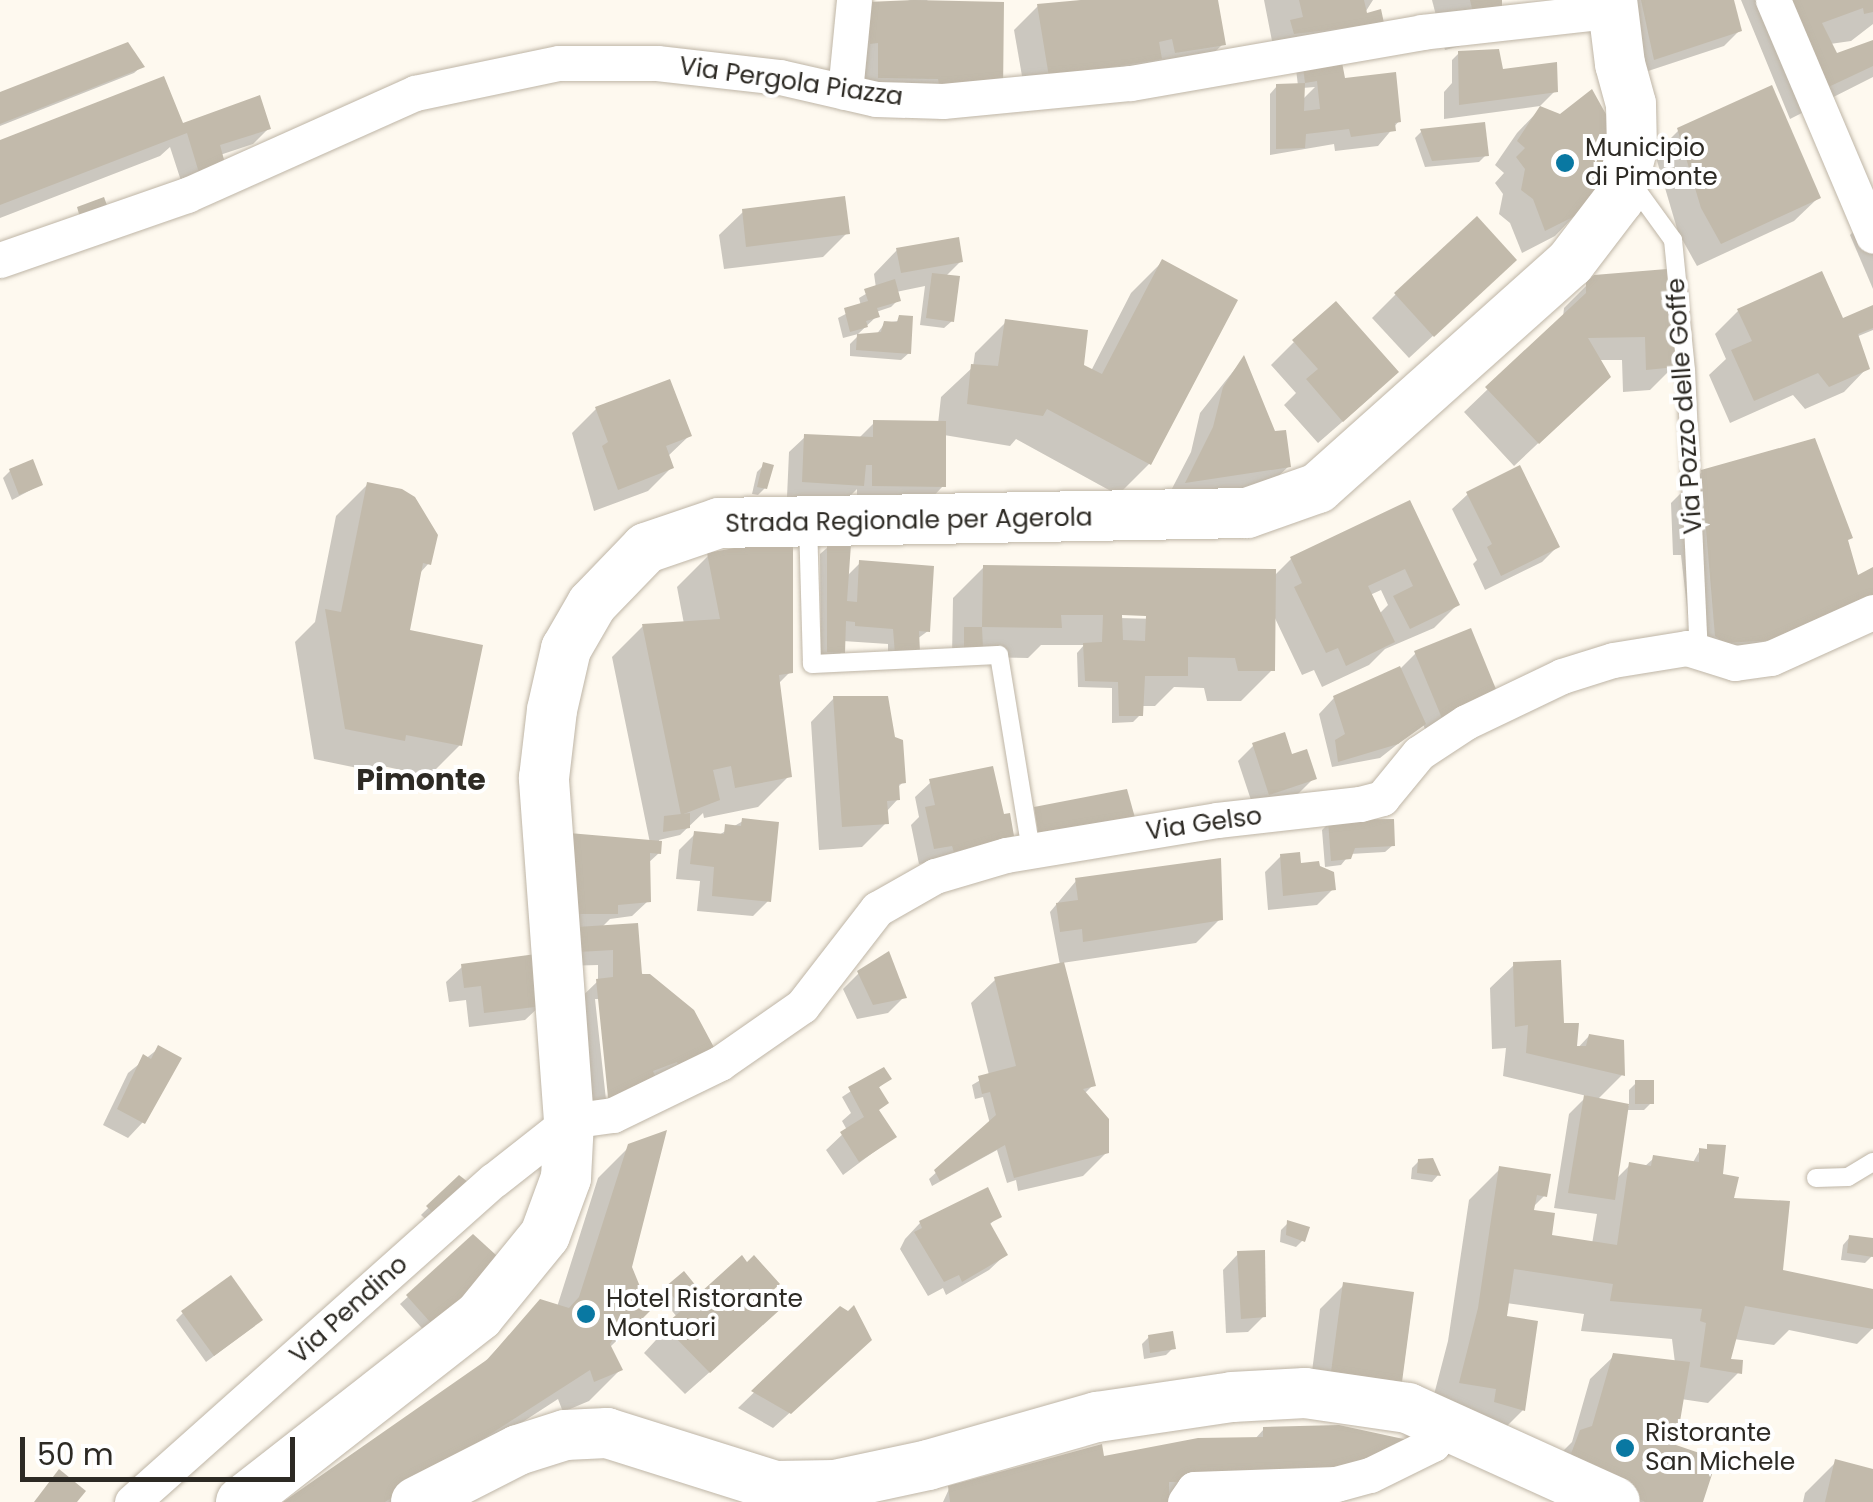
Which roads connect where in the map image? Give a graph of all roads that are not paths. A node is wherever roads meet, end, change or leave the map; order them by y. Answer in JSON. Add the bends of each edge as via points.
{"nodes":[{"id":1,"x":854,"y":0,"type":"edge"},
{"id":2,"x":1773,"y":0,"type":"edge"},
{"id":3,"x":1592,"y":7,"type":"edge"},
{"id":4,"x":845,"y":92,"type":"junction"},
{"id":5,"x":1625,"y":175,"type":"junction"},
{"id":6,"x":1873,"y":236,"type":"edge"},
{"id":7,"x":0,"y":260,"type":"edge"},
{"id":8,"x":808,"y":522,"type":"junction"},
{"id":9,"x":1873,"y":612,"type":"edge"},
{"id":10,"x":1699,"y":652,"type":"junction"},
{"id":11,"x":1031,"y":851,"type":"junction"},
{"id":12,"x":570,"y":1121,"type":"junction"},
{"id":13,"x":1873,"y":1162,"type":"edge"},
{"id":14,"x":1816,"y":1178,"type":"dead end"},
{"id":15,"x":1446,"y":1424,"type":"junction"},
{"id":16,"x":916,"y":1485,"type":"edge"},
{"id":17,"x":132,"y":1502,"type":"edge"},
{"id":18,"x":242,"y":1502,"type":"edge"},
{"id":19,"x":416,"y":1502,"type":"edge"},
{"id":20,"x":1184,"y":1502,"type":"edge"},
{"id":21,"x":1615,"y":1502,"type":"edge"}],
"edges":[{"from":1,"to":4,"type":"street"},
{"from":2,"to":6,"type":"street"},
{"from":3,"to":4,"type":"street","name":"Via Pergola Piazza","via":[[1031,96],[942,102]]},
{"from":3,"to":5,"type":"main road","name":"Strada Regionale per Agerola","via":[[1631,104]]},
{"from":4,"to":7,"type":"street","name":"Via Pergola Piazza","via":[[657,63],[559,63],[416,94],[187,195]]},
{"from":5,"to":8,"type":"main road","name":"Strada Regionale per Agerola","via":[[1619,199],[1570,263],[1318,488],[1246,513]]},
{"from":5,"to":10,"type":"lane","name":"Via Pozzo delle Goffe","via":[[1673,240]]},
{"from":8,"to":11,"type":"lane","via":[[812,664],[999,656]]},
{"from":8,"to":12,"type":"main road","name":"Strada Regionale per Agerola","via":[[719,523],[646,548],[592,604],[566,649],[544,778]]},
{"from":9,"to":10,"type":"street","name":"Via Gelso","via":[[1771,658],[1734,663]]},
{"from":10,"to":11,"type":"street","name":"Via Gelso","via":[[1687,648],[1613,660],[1562,676],[1466,722],[1419,753],[1382,798]]},
{"from":11,"to":12,"type":"street","name":"Via Gelso","via":[[935,876],[877,909],[802,1006],[720,1063],[613,1115]]},
{"from":12,"to":17,"type":"street","name":"Via Pendino","via":[[494,1180]]},
{"from":12,"to":18,"type":"main road","name":"Strada Regionale per Agerola","via":[[566,1178],[545,1235],[479,1316]]},
{"from":13,"to":14,"type":"lane","via":[[1848,1177]]},
{"from":15,"to":16,"type":"main road","via":[[1408,1408],[1304,1394],[1232,1397],[1097,1417]]},
{"from":15,"to":20,"type":"street","via":[[1433,1444],[1370,1476],[1336,1484],[1194,1490]]},
{"from":15,"to":21,"type":"main road"},
{"from":16,"to":19,"type":"main road","via":[[775,1486],[607,1433],[565,1435],[501,1458]]}]}
